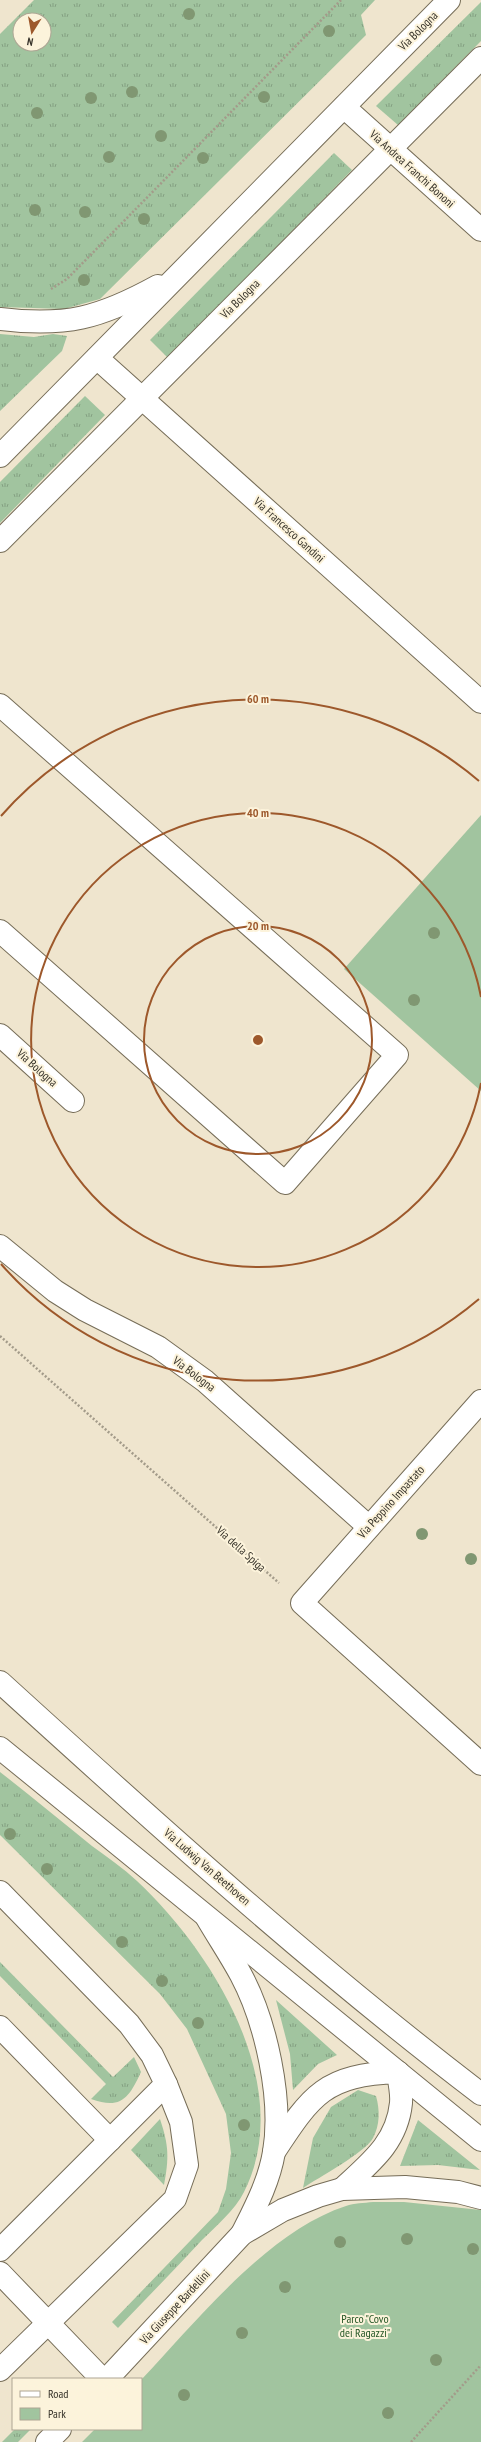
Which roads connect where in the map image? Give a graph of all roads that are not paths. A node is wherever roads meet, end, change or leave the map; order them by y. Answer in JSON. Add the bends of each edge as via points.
{"nodes":[{"id":1,"x":449,"y":0,"type":"edge"},
{"id":2,"x":481,"y":58,"type":"edge"},
{"id":3,"x":344,"y":107,"type":"junction"},
{"id":4,"x":390,"y":149,"type":"junction"},
{"id":5,"x":481,"y":230,"type":"edge"},
{"id":6,"x":178,"y":275,"type":"junction"},
{"id":7,"x":0,"y":319,"type":"edge"},
{"id":8,"x":97,"y":358,"type":"junction"},
{"id":9,"x":142,"y":398,"type":"junction"},
{"id":10,"x":0,"y":456,"type":"edge"},
{"id":11,"x":0,"y":541,"type":"edge"},
{"id":12,"x":481,"y":702,"type":"edge"},
{"id":13,"x":0,"y":705,"type":"edge"},
{"id":14,"x":0,"y":931,"type":"edge"},
{"id":15,"x":0,"y":1036,"type":"edge"},
{"id":16,"x":73,"y":1101,"type":"dead end"},
{"id":17,"x":0,"y":1246,"type":"edge"},
{"id":18,"x":481,"y":1401,"type":"edge"},
{"id":19,"x":370,"y":1527,"type":"junction"},
{"id":20,"x":0,"y":1682,"type":"edge"},
{"id":21,"x":0,"y":1748,"type":"edge"},
{"id":22,"x":481,"y":1764,"type":"edge"},
{"id":23,"x":0,"y":1892,"type":"edge"},
{"id":24,"x":205,"y":1915,"type":"junction"},
{"id":25,"x":0,"y":2027,"type":"edge"},
{"id":26,"x":419,"y":2047,"type":"junction"},
{"id":27,"x":398,"y":2072,"type":"junction"},
{"id":28,"x":166,"y":2084,"type":"junction"},
{"id":29,"x":481,"y":2094,"type":"edge"},
{"id":30,"x":110,"y":2140,"type":"junction"},
{"id":31,"x":481,"y":2140,"type":"edge"},
{"id":32,"x":274,"y":2152,"type":"junction"},
{"id":33,"x":342,"y":2189,"type":"junction"},
{"id":34,"x":481,"y":2198,"type":"edge"},
{"id":35,"x":242,"y":2234,"type":"junction"},
{"id":36,"x":0,"y":2250,"type":"edge"},
{"id":37,"x":0,"y":2273,"type":"edge"},
{"id":38,"x":48,"y":2323,"type":"junction"},
{"id":39,"x":0,"y":2370,"type":"edge"},
{"id":40,"x":101,"y":2378,"type":"edge"},
{"id":41,"x":108,"y":2378,"type":"edge"},
{"id":42,"x":59,"y":2430,"type":"edge"},
{"id":43,"x":47,"y":2442,"type":"edge"}],
"edges":[{"from":1,"to":3,"type":"street","name":"Via Bologna"},
{"from":2,"to":4,"type":"street","name":"Via Bologna"},
{"from":3,"to":4,"type":"street","name":"Via Andrea Franchi Bononi"},
{"from":3,"to":6,"type":"street","name":"Via Bologna"},
{"from":4,"to":5,"type":"street","name":"Via Andrea Franchi Bononi"},
{"from":4,"to":9,"type":"street","name":"Via Bologna"},
{"from":6,"to":7,"type":"street","via":[[97,316],[72,321],[42,322]]},
{"from":6,"to":8,"type":"street","name":"Via Bologna"},
{"from":8,"to":9,"type":"street","name":"Via Francesco Gandini"},
{"from":8,"to":10,"type":"street","name":"Via Bologna"},
{"from":9,"to":11,"type":"street","name":"Via Bologna"},
{"from":9,"to":12,"type":"street","name":"Via Francesco Gandini"},
{"from":13,"to":14,"type":"street","via":[[397,1055],[285,1183]]},
{"from":15,"to":16,"type":"street","name":"Via Bologna"},
{"from":17,"to":19,"type":"street","name":"Via Bologna","via":[[55,1291],[85,1310],[158,1347],[205,1381]]},
{"from":18,"to":19,"type":"street","name":"Via Peppino Impastato"},
{"from":19,"to":22,"type":"street","name":"Via Peppino Impastato","via":[[302,1603]]},
{"from":20,"to":26,"type":"street","name":"Via Ludwig Van Beethoven","via":[[203,1866]]},
{"from":21,"to":24,"type":"street"},
{"from":23,"to":28,"type":"street","via":[[128,2024],[152,2055]]},
{"from":24,"to":27,"type":"street"},
{"from":24,"to":32,"type":"street","name":"Via Giuseppe Bardellini","via":[[241,1976],[258,2016],[271,2064],[276,2101]]},
{"from":25,"to":30,"type":"street"},
{"from":26,"to":27,"type":"street"},
{"from":26,"to":29,"type":"street","name":"Via Ludwig Van Beethoven"},
{"from":27,"to":31,"type":"street"},
{"from":27,"to":32,"type":"street","name":"Via Giuseppe Bardellini","via":[[348,2077],[323,2090],[302,2109]]},
{"from":27,"to":33,"type":"street","name":"Via Giuseppe Bardellini","via":[[401,2101],[396,2128],[380,2152]]},
{"from":28,"to":30,"type":"street"},
{"from":28,"to":38,"type":"street","via":[[181,2122],[187,2165],[175,2199]]},
{"from":30,"to":36,"type":"street"},
{"from":32,"to":35,"type":"street","name":"Via Giuseppe Bardellini","via":[[262,2193]]},
{"from":33,"to":34,"type":"street","name":"Via Giuseppe Bardellini","via":[[405,2187],[458,2192]]},
{"from":33,"to":35,"type":"street","name":"Via Giuseppe Bardellini","via":[[284,2210]]},
{"from":35,"to":41,"type":"street","name":"Via Giuseppe Bardellini"},
{"from":37,"to":38,"type":"street"},
{"from":38,"to":39,"type":"street"},
{"from":38,"to":40,"type":"street"},
{"from":42,"to":43,"type":"street"}]}
